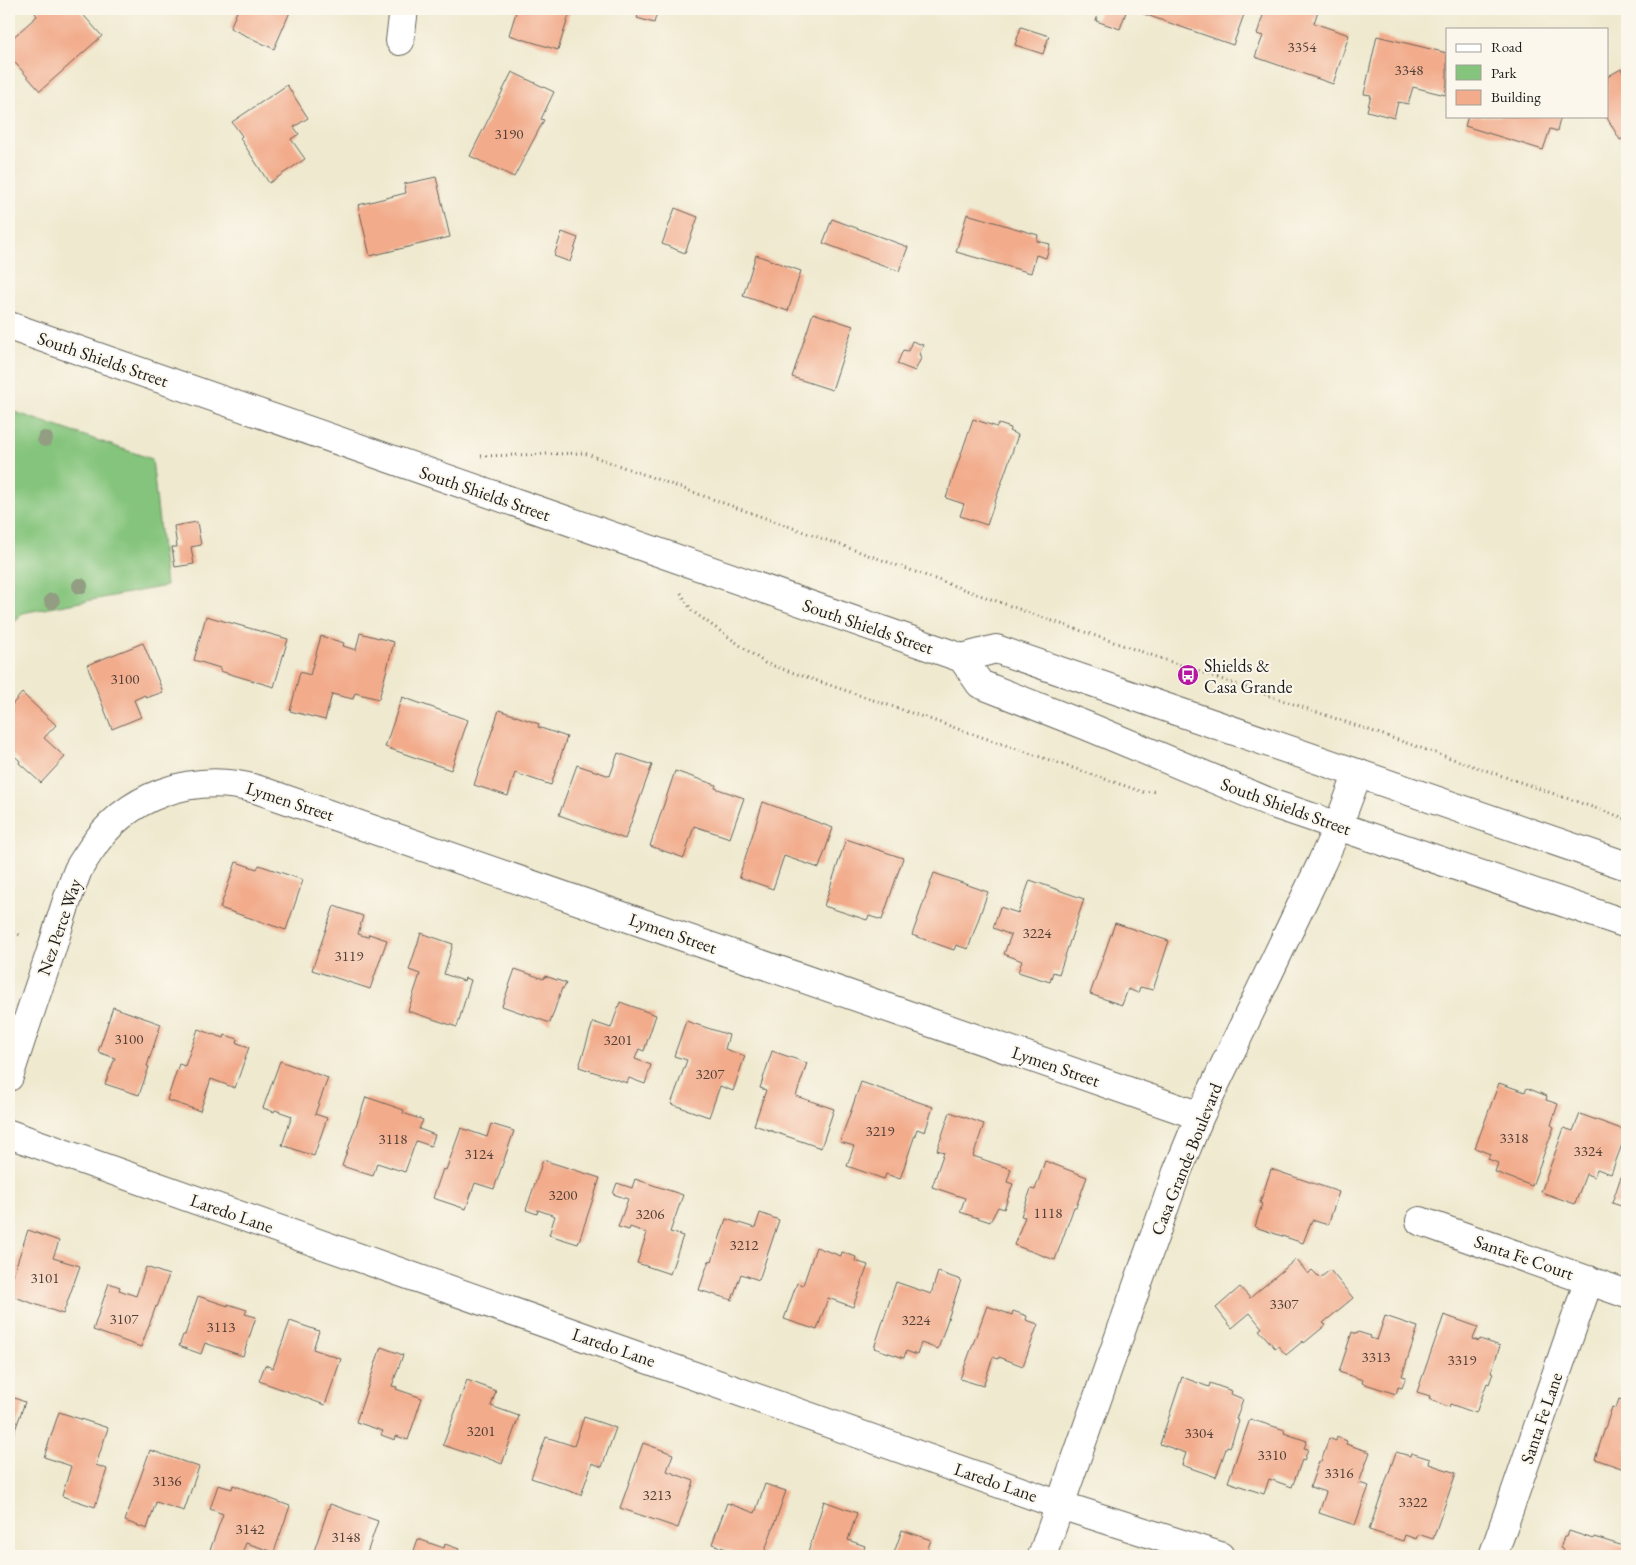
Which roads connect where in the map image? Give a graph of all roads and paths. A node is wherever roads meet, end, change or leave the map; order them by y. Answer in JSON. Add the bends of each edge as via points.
{"nodes":[{"id":1,"x":404,"y":9,"type":"edge"},
{"id":2,"x":400,"y":41,"type":"dead end"},
{"id":3,"x":9,"y":326,"type":"edge"},
{"id":4,"x":476,"y":458,"type":"dead end"},
{"id":5,"x":653,"y":552,"type":"junction"},
{"id":6,"x":962,"y":658,"type":"junction"},
{"id":7,"x":1358,"y":773,"type":"junction"},
{"id":8,"x":1143,"y":792,"type":"dead end"},
{"id":9,"x":143,"y":800,"type":"joint"},
{"id":10,"x":1627,"y":819,"type":"edge"},
{"id":11,"x":1338,"y":826,"type":"junction"},
{"id":12,"x":1627,"y":866,"type":"edge"},
{"id":13,"x":1627,"y":924,"type":"edge"},
{"id":14,"x":9,"y":1077,"type":"edge"},
{"id":15,"x":1200,"y":1116,"type":"junction"},
{"id":16,"x":9,"y":1134,"type":"edge"},
{"id":17,"x":1420,"y":1221,"type":"dead end"},
{"id":18,"x":1589,"y":1280,"type":"junction"},
{"id":19,"x":1627,"y":1294,"type":"edge"},
{"id":20,"x":1060,"y":1505,"type":"junction"},
{"id":21,"x":1042,"y":1556,"type":"edge"},
{"id":22,"x":1220,"y":1556,"type":"edge"},
{"id":23,"x":1493,"y":1556,"type":"edge"}],
"edges":[{"from":1,"to":2,"type":"street"},
{"from":3,"to":5,"type":"street","name":"South Shields Street"},
{"from":4,"to":10,"type":"path","via":[[485,455],[584,453],[1041,617]]},
{"from":5,"to":6,"type":"street","name":"South Shields Street"},
{"from":5,"to":8,"type":"path","via":[[692,611],[765,663]]},
{"from":6,"to":7,"type":"street","via":[[996,649]]},
{"from":6,"to":11,"type":"street","name":"South Shields Street","via":[[980,684],[1276,805]]},
{"from":7,"to":11,"type":"street","name":"Casa Grande Boulevard"},
{"from":7,"to":12,"type":"street"},
{"from":9,"to":14,"type":"street","name":"Nez Perce Way","via":[[99,836],[78,869]]},
{"from":9,"to":15,"type":"street","name":"Lymen Street","via":[[179,787],[202,783],[256,788]]},
{"from":11,"to":13,"type":"street","name":"South Shields Street"},
{"from":11,"to":15,"type":"street","name":"Casa Grande Boulevard"},
{"from":15,"to":20,"type":"street","name":"Casa Grande Boulevard","via":[[1177,1172]]},
{"from":16,"to":20,"type":"street","name":"Laredo Lane"},
{"from":17,"to":18,"type":"street","name":"Santa Fe Court"},
{"from":18,"to":19,"type":"street","name":"Santa Fe Court"},
{"from":18,"to":23,"type":"street","name":"Santa Fe Lane"},
{"from":20,"to":21,"type":"street","name":"Casa Grande Boulevard"},
{"from":20,"to":22,"type":"street","name":"Laredo Lane"}]}
